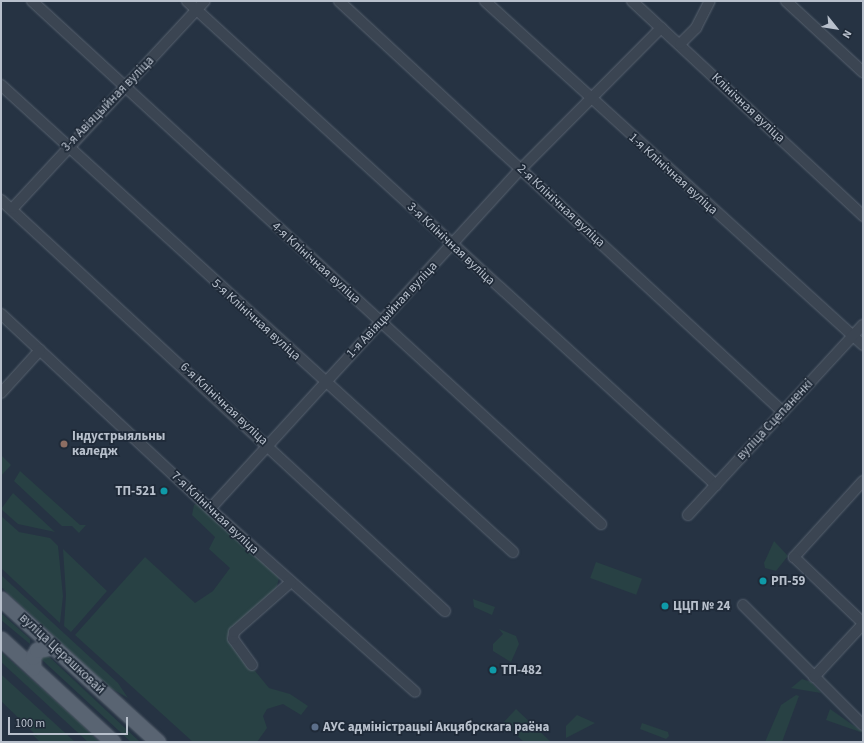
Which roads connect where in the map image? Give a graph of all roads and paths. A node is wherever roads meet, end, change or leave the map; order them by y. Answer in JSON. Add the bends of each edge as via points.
{"nodes":[{"id":1,"x":32,"y":1,"type":"edge"},
{"id":2,"x":187,"y":1,"type":"edge"},
{"id":3,"x":206,"y":1,"type":"edge"},
{"id":4,"x":339,"y":1,"type":"edge"},
{"id":5,"x":485,"y":1,"type":"edge"},
{"id":6,"x":632,"y":1,"type":"edge"},
{"id":7,"x":710,"y":1,"type":"edge"},
{"id":8,"x":786,"y":1,"type":"edge"},
{"id":9,"x":197,"y":10,"type":"junction"},
{"id":10,"x":661,"y":28,"type":"junction"},
{"id":11,"x":680,"y":44,"type":"junction"},
{"id":12,"x":863,"y":72,"type":"edge"},
{"id":13,"x":1,"y":85,"type":"edge"},
{"id":14,"x":123,"y":88,"type":"junction"},
{"id":15,"x":592,"y":100,"type":"junction"},
{"id":16,"x":68,"y":146,"type":"junction"},
{"id":17,"x":521,"y":169,"type":"junction"},
{"id":18,"x":1,"y":200,"type":"edge"},
{"id":19,"x":13,"y":208,"type":"junction"},
{"id":20,"x":863,"y":216,"type":"edge"},
{"id":21,"x":452,"y":245,"type":"junction"},
{"id":22,"x":1,"y":314,"type":"edge"},
{"id":23,"x":381,"y":322,"type":"junction"},
{"id":24,"x":863,"y":325,"type":"edge"},
{"id":25,"x":853,"y":336,"type":"junction"},
{"id":26,"x":863,"y":345,"type":"edge"},
{"id":27,"x":40,"y":350,"type":"junction"},
{"id":28,"x":326,"y":383,"type":"junction"},
{"id":29,"x":1,"y":393,"type":"edge"},
{"id":30,"x":783,"y":412,"type":"junction"},
{"id":31,"x":269,"y":446,"type":"junction"},
{"id":32,"x":863,"y":481,"type":"edge"},
{"id":33,"x":716,"y":485,"type":"junction"},
{"id":34,"x":210,"y":509,"type":"junction"},
{"id":35,"x":688,"y":515,"type":"dead end"},
{"id":36,"x":601,"y":524,"type":"dead end"},
{"id":37,"x":513,"y":552,"type":"dead end"},
{"id":38,"x":291,"y":582,"type":"junction"},
{"id":39,"x":1,"y":599,"type":"edge"},
{"id":40,"x":744,"y":605,"type":"dead end"},
{"id":41,"x":445,"y":611,"type":"dead end"},
{"id":42,"x":863,"y":624,"type":"edge"},
{"id":43,"x":34,"y":630,"type":"junction"},
{"id":44,"x":1,"y":639,"type":"edge"},
{"id":45,"x":53,"y":647,"type":"junction"},
{"id":46,"x":14,"y":651,"type":"junction"},
{"id":47,"x":252,"y":666,"type":"dead end"},
{"id":48,"x":33,"y":668,"type":"junction"},
{"id":49,"x":814,"y":677,"type":"junction"},
{"id":50,"x":415,"y":692,"type":"dead end"},
{"id":51,"x":863,"y":724,"type":"edge"},
{"id":52,"x":113,"y":742,"type":"edge"},
{"id":53,"x":158,"y":742,"type":"edge"}],
"edges":[{"from":1,"to":14,"type":"street","name":"4-я Клінічная вуліца"},
{"from":2,"to":9,"type":"street","name":"3-я Клінічная вуліца"},
{"from":3,"to":9,"type":"street","name":"3-я Авіяцыйная вуліца"},
{"from":4,"to":17,"type":"street","name":"2-я Клінічная вуліца"},
{"from":5,"to":15,"type":"street","name":"1-я Клінічная вуліца"},
{"from":6,"to":10,"type":"street","name":"Клінічная вуліца"},
{"from":7,"to":11,"type":"street","via":[[696,28]]},
{"from":8,"to":12,"type":"street"},
{"from":9,"to":14,"type":"street","name":"3-я Авіяцыйная вуліца"},
{"from":9,"to":21,"type":"street","name":"3-я Клінічная вуліца"},
{"from":10,"to":11,"type":"street","name":"Клінічная вуліца"},
{"from":10,"to":15,"type":"street","name":"1-я Авіяцыйная вуліца"},
{"from":11,"to":20,"type":"street","name":"Клінічная вуліца"},
{"from":13,"to":16,"type":"street","name":"5-я Клінічная вуліца"},
{"from":14,"to":16,"type":"street","name":"3-я Авіяцыйная вуліца"},
{"from":14,"to":23,"type":"street","name":"4-я Клінічная вуліца"},
{"from":15,"to":17,"type":"street","name":"1-я Авіяцыйная вуліца"},
{"from":15,"to":25,"type":"street","name":"1-я Клінічная вуліца"},
{"from":16,"to":19,"type":"street","name":"3-я Авіяцыйная вуліца"},
{"from":16,"to":28,"type":"street","name":"5-я Клінічная вуліца"},
{"from":17,"to":21,"type":"street","name":"1-я Авіяцыйная вуліца"},
{"from":17,"to":30,"type":"street","name":"2-я Клінічная вуліца"},
{"from":18,"to":19,"type":"street","name":"6-я Клінічная вуліца"},
{"from":19,"to":31,"type":"street","name":"6-я Клінічная вуліца"},
{"from":21,"to":23,"type":"street","name":"1-я Авіяцыйная вуліца"},
{"from":21,"to":33,"type":"street","name":"3-я Клінічная вуліца"},
{"from":22,"to":27,"type":"street","name":"7-я Клінічная вуліца"},
{"from":23,"to":28,"type":"street","name":"1-я Авіяцыйная вуліца"},
{"from":23,"to":36,"type":"street","name":"4-я Клінічная вуліца"},
{"from":24,"to":25,"type":"street","name":"вуліца Сцепаненкі"},
{"from":25,"to":26,"type":"street","name":"1-я Клінічная вуліца"},
{"from":25,"to":30,"type":"street","name":"вуліца Сцепаненкі"},
{"from":27,"to":29,"type":"street"},
{"from":27,"to":34,"type":"street","name":"7-я Клінічная вуліца"},
{"from":28,"to":31,"type":"street","name":"1-я Авіяцыйная вуліца"},
{"from":28,"to":37,"type":"street","name":"5-я Клінічная вуліца"},
{"from":30,"to":33,"type":"street","name":"вуліца Сцепаненкі"},
{"from":31,"to":34,"type":"street","name":"1-я Авіяцыйная вуліца"},
{"from":31,"to":41,"type":"street","name":"6-я Клінічная вуліца"},
{"from":32,"to":42,"type":"street","via":[[794,557]]},
{"from":33,"to":35,"type":"street","name":"вуліца Сцепаненкі"},
{"from":34,"to":38,"type":"street","name":"7-я Клінічная вуліца"},
{"from":38,"to":47,"type":"street","via":[[234,632],[233,639]]},
{"from":38,"to":50,"type":"street","name":"7-я Клінічная вуліца"},
{"from":39,"to":43,"type":"main road","name":"вуліца Церашковай"},
{"from":40,"to":49,"type":"street"},
{"from":42,"to":49,"type":"street"},
{"from":43,"to":45,"type":"main road","name":"вуліца Церашковай"},
{"from":43,"to":46,"type":"main road","via":[[32,646],[22,652]]},
{"from":44,"to":46,"type":"main road"},
{"from":45,"to":48,"type":"main road","via":[[37,650],[33,657]]},
{"from":45,"to":53,"type":"main road","name":"вуліца Церашковай"},
{"from":46,"to":48,"type":"main road"},
{"from":48,"to":52,"type":"main road"},
{"from":49,"to":51,"type":"street"}]}
